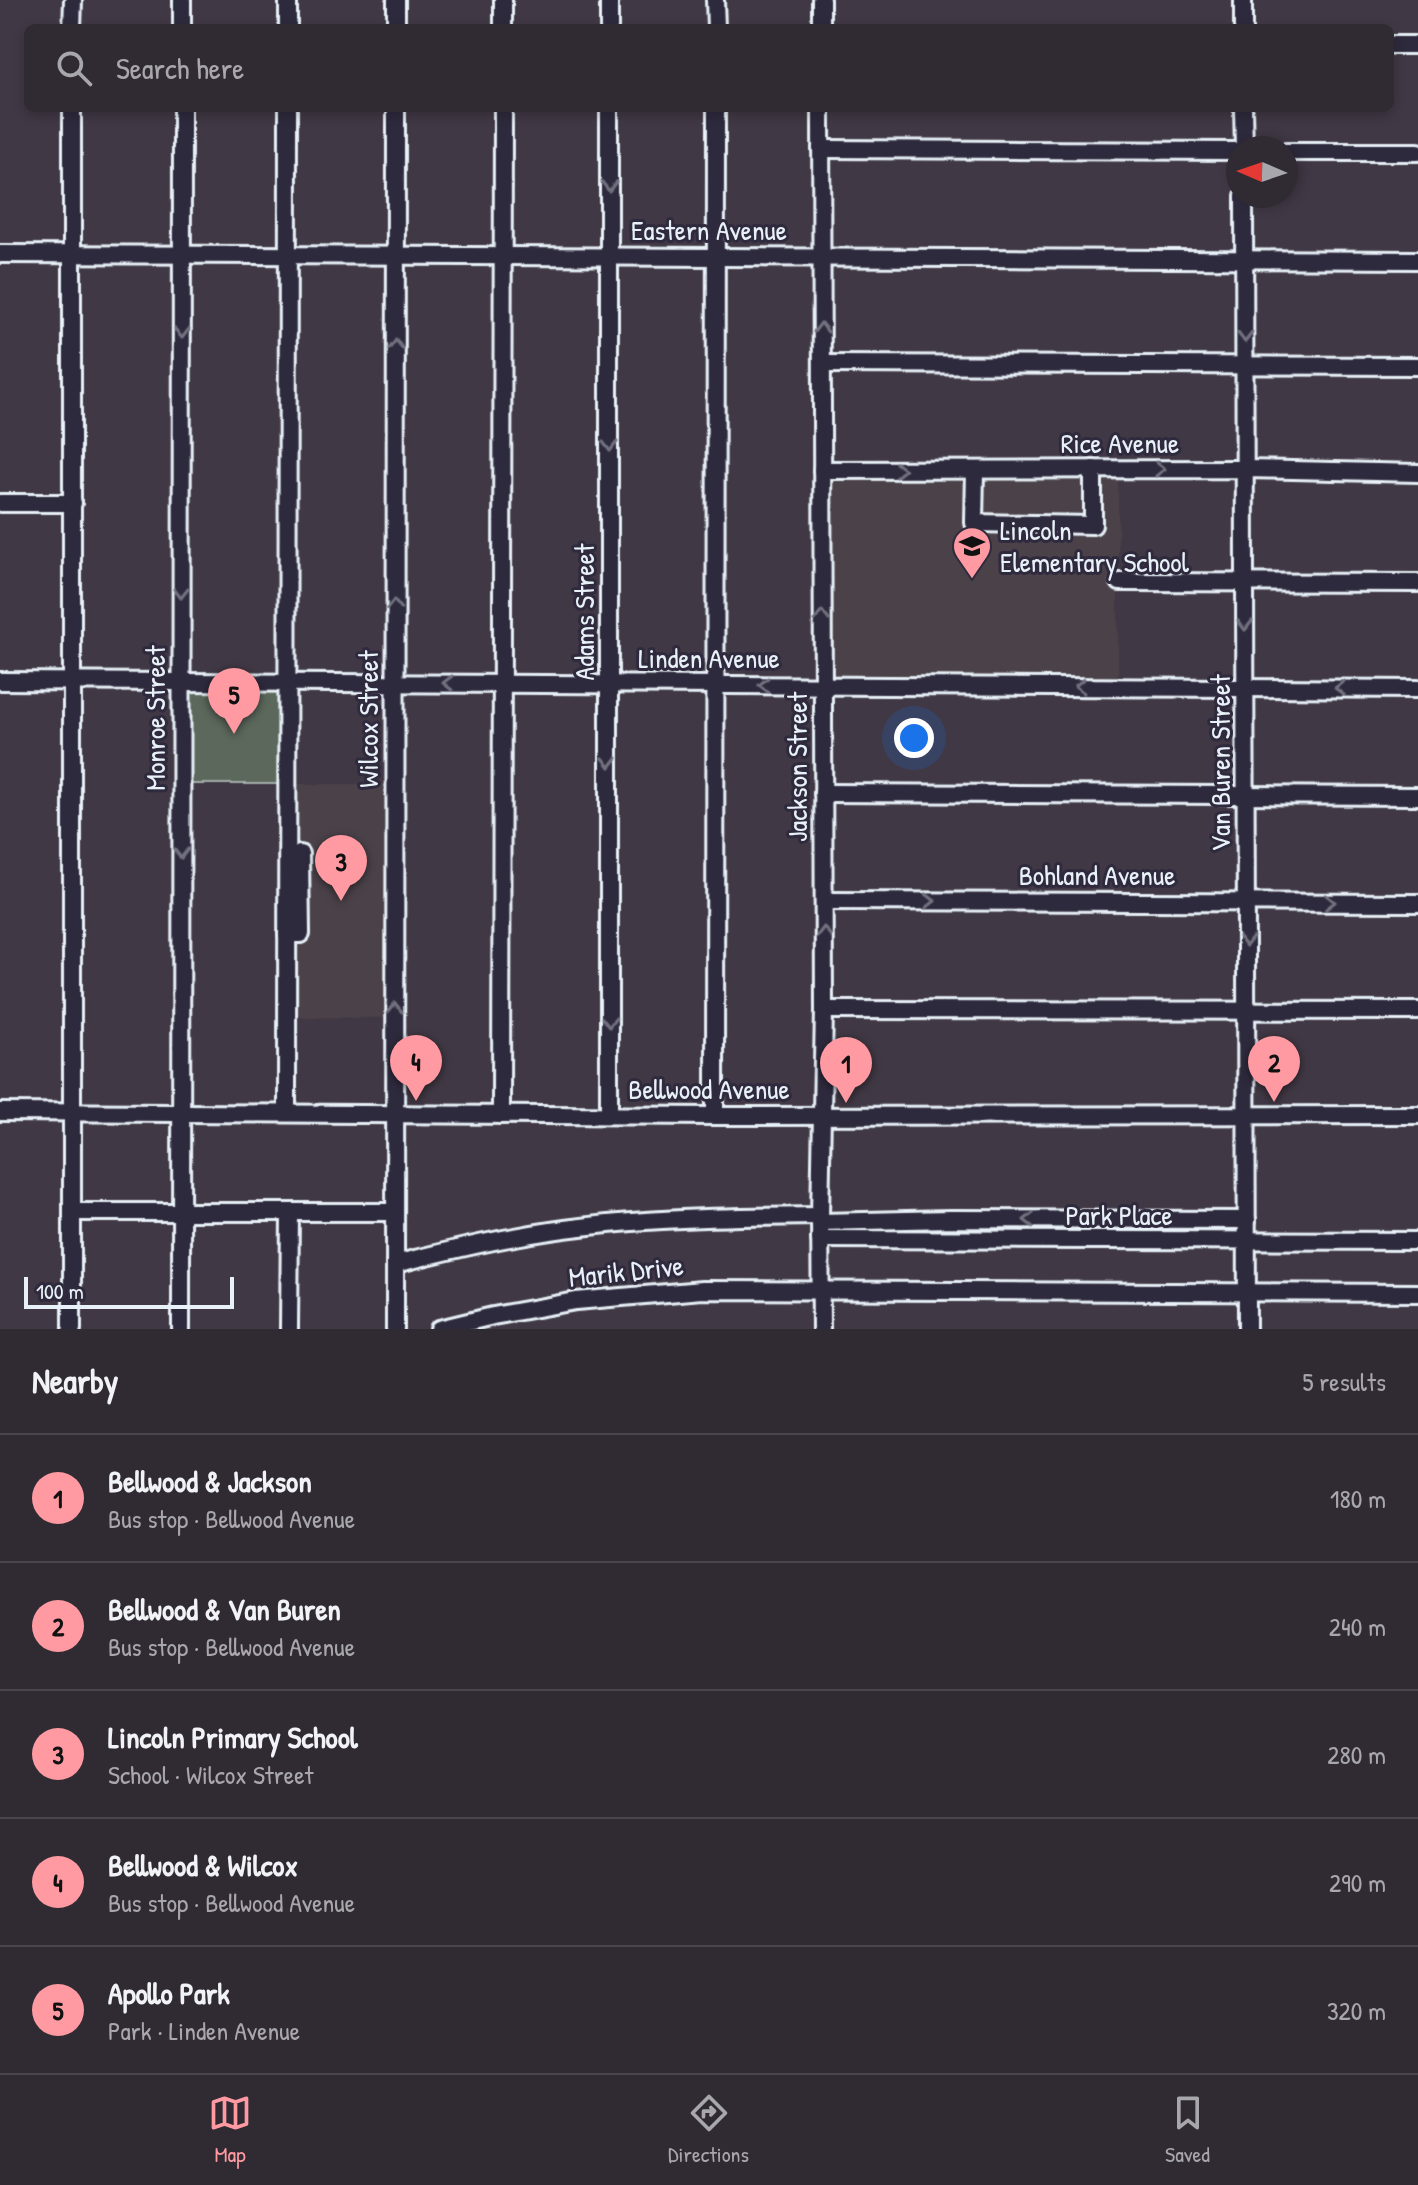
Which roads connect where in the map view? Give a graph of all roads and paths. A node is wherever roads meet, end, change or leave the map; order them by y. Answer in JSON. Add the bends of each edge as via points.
{"nodes":[{"id":1,"x":73,"y":0,"type":"edge"},
{"id":2,"x":182,"y":0,"type":"edge"},
{"id":3,"x":288,"y":0,"type":"edge"},
{"id":4,"x":396,"y":0,"type":"edge"},
{"id":5,"x":503,"y":0,"type":"edge"},
{"id":6,"x":609,"y":0,"type":"edge"},
{"id":7,"x":715,"y":0,"type":"edge"},
{"id":8,"x":821,"y":0,"type":"edge"},
{"id":9,"x":1243,"y":0,"type":"edge"},
{"id":10,"x":72,"y":24,"type":"edge"},
{"id":11,"x":182,"y":24,"type":"edge"},
{"id":12,"x":288,"y":24,"type":"edge"},
{"id":13,"x":396,"y":24,"type":"edge"},
{"id":14,"x":503,"y":24,"type":"edge"},
{"id":15,"x":609,"y":24,"type":"edge"},
{"id":16,"x":716,"y":24,"type":"edge"},
{"id":17,"x":821,"y":24,"type":"edge"},
{"id":18,"x":1243,"y":24,"type":"edge"},
{"id":19,"x":1394,"y":45,"type":"edge"},
{"id":20,"x":1418,"y":45,"type":"edge"},
{"id":21,"x":72,"y":112,"type":"edge"},
{"id":22,"x":182,"y":112,"type":"edge"},
{"id":23,"x":288,"y":112,"type":"edge"},
{"id":24,"x":396,"y":112,"type":"edge"},
{"id":25,"x":503,"y":112,"type":"edge"},
{"id":26,"x":609,"y":112,"type":"edge"},
{"id":27,"x":716,"y":112,"type":"edge"},
{"id":28,"x":821,"y":112,"type":"edge"},
{"id":29,"x":1243,"y":112,"type":"edge"},
{"id":30,"x":1244,"y":136,"type":"edge"},
{"id":31,"x":821,"y":149,"type":"junction"},
{"id":32,"x":1226,"y":151,"type":"edge"},
{"id":33,"x":1298,"y":152,"type":"edge"},
{"id":34,"x":1418,"y":152,"type":"edge"},
{"id":35,"x":1244,"y":208,"type":"edge"},
{"id":36,"x":0,"y":254,"type":"edge"},
{"id":37,"x":72,"y":254,"type":"junction"},
{"id":38,"x":182,"y":255,"type":"junction"},
{"id":39,"x":289,"y":255,"type":"junction"},
{"id":40,"x":396,"y":255,"type":"junction"},
{"id":41,"x":503,"y":255,"type":"junction"},
{"id":42,"x":610,"y":255,"type":"junction"},
{"id":43,"x":716,"y":256,"type":"junction"},
{"id":44,"x":821,"y":256,"type":"junction"},
{"id":45,"x":1245,"y":259,"type":"junction"},
{"id":46,"x":1418,"y":260,"type":"edge"},
{"id":47,"x":822,"y":364,"type":"junction"},
{"id":48,"x":1245,"y":366,"type":"junction"},
{"id":49,"x":1418,"y":366,"type":"edge"},
{"id":50,"x":1093,"y":469,"type":"junction"},
{"id":51,"x":1245,"y":469,"type":"junction"},
{"id":52,"x":822,"y":470,"type":"junction"},
{"id":53,"x":975,"y":470,"type":"junction"},
{"id":54,"x":1418,"y":473,"type":"edge"},
{"id":55,"x":0,"y":503,"type":"edge"},
{"id":56,"x":73,"y":503,"type":"junction"},
{"id":57,"x":1120,"y":582,"type":"dead end"},
{"id":58,"x":1245,"y":582,"type":"junction"},
{"id":59,"x":1418,"y":583,"type":"edge"},
{"id":60,"x":0,"y":681,"type":"edge"},
{"id":61,"x":73,"y":681,"type":"junction"},
{"id":62,"x":181,"y":682,"type":"junction"},
{"id":63,"x":288,"y":682,"type":"junction"},
{"id":64,"x":394,"y":683,"type":"junction"},
{"id":65,"x":502,"y":683,"type":"junction"},
{"id":66,"x":610,"y":684,"type":"junction"},
{"id":67,"x":716,"y":685,"type":"junction"},
{"id":68,"x":823,"y":685,"type":"junction"},
{"id":69,"x":1246,"y":687,"type":"junction"},
{"id":70,"x":1418,"y":689,"type":"edge"},
{"id":71,"x":823,"y":793,"type":"junction"},
{"id":72,"x":1246,"y":794,"type":"junction"},
{"id":73,"x":1418,"y":796,"type":"edge"},
{"id":74,"x":300,"y":854,"type":"dead end"},
{"id":75,"x":824,"y":901,"type":"junction"},
{"id":76,"x":1246,"y":901,"type":"junction"},
{"id":77,"x":1418,"y":903,"type":"edge"},
{"id":78,"x":287,"y":934,"type":"junction"},
{"id":79,"x":824,"y":1010,"type":"junction"},
{"id":80,"x":1246,"y":1010,"type":"junction"},
{"id":81,"x":1418,"y":1011,"type":"edge"},
{"id":82,"x":0,"y":1112,"type":"edge"},
{"id":83,"x":74,"y":1112,"type":"junction"},
{"id":84,"x":181,"y":1112,"type":"junction"},
{"id":85,"x":287,"y":1113,"type":"junction"},
{"id":86,"x":396,"y":1114,"type":"junction"},
{"id":87,"x":501,"y":1115,"type":"junction"},
{"id":88,"x":609,"y":1115,"type":"junction"},
{"id":89,"x":822,"y":1115,"type":"junction"},
{"id":90,"x":1246,"y":1115,"type":"junction"},
{"id":91,"x":1418,"y":1115,"type":"edge"},
{"id":92,"x":715,"y":1116,"type":"junction"},
{"id":93,"x":73,"y":1212,"type":"junction"},
{"id":94,"x":181,"y":1212,"type":"junction"},
{"id":95,"x":290,"y":1212,"type":"junction"},
{"id":96,"x":395,"y":1212,"type":"junction"},
{"id":97,"x":1247,"y":1220,"type":"junction"},
{"id":98,"x":820,"y":1225,"type":"junction"},
{"id":99,"x":1247,"y":1241,"type":"junction"},
{"id":100,"x":1418,"y":1241,"type":"edge"},
{"id":101,"x":395,"y":1264,"type":"junction"},
{"id":102,"x":821,"y":1290,"type":"junction"},
{"id":103,"x":1247,"y":1292,"type":"junction"},
{"id":104,"x":1418,"y":1293,"type":"edge"},
{"id":105,"x":72,"y":1329,"type":"edge"},
{"id":106,"x":181,"y":1329,"type":"edge"},
{"id":107,"x":289,"y":1329,"type":"edge"},
{"id":108,"x":395,"y":1329,"type":"edge"},
{"id":109,"x":439,"y":1329,"type":"edge"},
{"id":110,"x":821,"y":1329,"type":"edge"},
{"id":111,"x":1247,"y":1329,"type":"edge"}],
"edges":[{"from":1,"to":10,"type":"street"},
{"from":2,"to":11,"type":"street"},
{"from":3,"to":12,"type":"street"},
{"from":4,"to":13,"type":"street"},
{"from":5,"to":14,"type":"street"},
{"from":6,"to":15,"type":"street"},
{"from":7,"to":16,"type":"street"},
{"from":8,"to":17,"type":"street"},
{"from":9,"to":18,"type":"street"},
{"from":19,"to":20,"type":"street"},
{"from":21,"to":37,"type":"street"},
{"from":22,"to":38,"type":"street","name":"Monroe Street"},
{"from":23,"to":39,"type":"street"},
{"from":24,"to":40,"type":"street","name":"Wilcox Street"},
{"from":25,"to":41,"type":"street"},
{"from":26,"to":42,"type":"street","name":"Adams Street","one_way":true},
{"from":27,"to":43,"type":"street"},
{"from":28,"to":31,"type":"street","name":"Jackson Street"},
{"from":29,"to":30,"type":"street"},
{"from":31,"to":32,"type":"street"},
{"from":31,"to":44,"type":"street","name":"Jackson Street"},
{"from":33,"to":34,"type":"street"},
{"from":35,"to":45,"type":"street","name":"Van Buren Street"},
{"from":36,"to":37,"type":"street","name":"Eastern Avenue"},
{"from":37,"to":38,"type":"street","name":"Eastern Avenue"},
{"from":37,"to":56,"type":"street"},
{"from":38,"to":39,"type":"street","name":"Eastern Avenue"},
{"from":38,"to":62,"type":"street","name":"Monroe Street","one_way":true},
{"from":39,"to":40,"type":"street","name":"Eastern Avenue"},
{"from":39,"to":63,"type":"street"},
{"from":40,"to":41,"type":"street","name":"Eastern Avenue"},
{"from":64,"to":40,"type":"street","name":"Wilcox Street","one_way":true},
{"from":41,"to":42,"type":"street","name":"Eastern Avenue"},
{"from":41,"to":65,"type":"street"},
{"from":42,"to":43,"type":"street","name":"Eastern Avenue"},
{"from":42,"to":66,"type":"street","name":"Adams Street","one_way":true},
{"from":43,"to":44,"type":"street","name":"Eastern Avenue"},
{"from":43,"to":67,"type":"street"},
{"from":44,"to":45,"type":"street","name":"Eastern Avenue"},
{"from":47,"to":44,"type":"street","name":"Jackson Street","one_way":true},
{"from":45,"to":46,"type":"street","name":"Eastern Avenue"},
{"from":45,"to":48,"type":"street","name":"Van Buren Street","one_way":true},
{"from":47,"to":48,"type":"street"},
{"from":47,"to":52,"type":"street","name":"Jackson Street"},
{"from":48,"to":49,"type":"street"},
{"from":48,"to":51,"type":"street","name":"Van Buren Street"},
{"from":50,"to":51,"type":"street","name":"Rice Avenue","one_way":true},
{"from":50,"to":53,"type":"street","name":"Rice Avenue"},
{"from":50,"to":53,"type":"street","via":[[1093,525],[974,523]]},
{"from":51,"to":54,"type":"street","name":"Rice Avenue"},
{"from":51,"to":58,"type":"street","name":"Van Buren Street"},
{"from":52,"to":53,"type":"street","name":"Rice Avenue","one_way":true},
{"from":68,"to":52,"type":"street","name":"Jackson Street","one_way":true},
{"from":55,"to":56,"type":"street"},
{"from":56,"to":61,"type":"street"},
{"from":57,"to":58,"type":"street"},
{"from":58,"to":59,"type":"street"},
{"from":58,"to":69,"type":"street","name":"Van Buren Street","one_way":true},
{"from":60,"to":61,"type":"street","name":"Linden Avenue"},
{"from":61,"to":62,"type":"street","name":"Linden Avenue"},
{"from":61,"to":83,"type":"street"},
{"from":62,"to":63,"type":"street","name":"Linden Avenue"},
{"from":62,"to":84,"type":"street","name":"Monroe Street","one_way":true},
{"from":63,"to":64,"type":"street","name":"Linden Avenue"},
{"from":63,"to":78,"type":"street"},
{"from":65,"to":64,"type":"street","name":"Linden Avenue","one_way":true},
{"from":86,"to":64,"type":"street","name":"Wilcox Street","one_way":true},
{"from":65,"to":66,"type":"street","name":"Linden Avenue"},
{"from":65,"to":87,"type":"street"},
{"from":66,"to":67,"type":"street","name":"Linden Avenue"},
{"from":66,"to":88,"type":"street","name":"Adams Street","one_way":true},
{"from":68,"to":67,"type":"street","name":"Linden Avenue","one_way":true},
{"from":67,"to":92,"type":"street"},
{"from":69,"to":68,"type":"street","name":"Linden Avenue","one_way":true},
{"from":68,"to":71,"type":"street","name":"Jackson Street"},
{"from":70,"to":69,"type":"street","name":"Linden Avenue","one_way":true},
{"from":69,"to":72,"type":"street","name":"Van Buren Street"},
{"from":71,"to":72,"type":"street"},
{"from":71,"to":75,"type":"street","name":"Jackson Street"},
{"from":72,"to":73,"type":"street"},
{"from":72,"to":76,"type":"street","name":"Van Buren Street"},
{"from":74,"to":78,"type":"street","via":[[301,934]]},
{"from":75,"to":76,"type":"street","name":"Bohland Avenue","one_way":true},
{"from":79,"to":75,"type":"street","name":"Jackson Street","one_way":true},
{"from":76,"to":77,"type":"street","name":"Bohland Avenue","one_way":true},
{"from":76,"to":80,"type":"street","name":"Van Buren Street","one_way":true},
{"from":78,"to":85,"type":"street"},
{"from":79,"to":80,"type":"street"},
{"from":79,"to":89,"type":"street","name":"Jackson Street"},
{"from":80,"to":81,"type":"street"},
{"from":80,"to":90,"type":"street","name":"Van Buren Street"},
{"from":82,"to":83,"type":"street","name":"Bellwood Avenue"},
{"from":83,"to":84,"type":"street","name":"Bellwood Avenue"},
{"from":83,"to":93,"type":"street"},
{"from":84,"to":85,"type":"street","name":"Bellwood Avenue"},
{"from":84,"to":94,"type":"street","name":"Monroe Street"},
{"from":85,"to":86,"type":"street","name":"Bellwood Avenue"},
{"from":86,"to":87,"type":"street","name":"Bellwood Avenue"},
{"from":86,"to":96,"type":"street","name":"Wilcox Street"},
{"from":87,"to":88,"type":"street","name":"Bellwood Avenue"},
{"from":88,"to":92,"type":"street","name":"Bellwood Avenue"},
{"from":89,"to":90,"type":"street","name":"Bellwood Avenue"},
{"from":89,"to":92,"type":"street","name":"Bellwood Avenue"},
{"from":89,"to":98,"type":"street","name":"Jackson Street"},
{"from":90,"to":91,"type":"street","name":"Bellwood Avenue"},
{"from":90,"to":97,"type":"street","name":"Van Buren Street"},
{"from":93,"to":94,"type":"street"},
{"from":93,"to":105,"type":"street"},
{"from":94,"to":95,"type":"street"},
{"from":94,"to":106,"type":"street","name":"Monroe Street"},
{"from":95,"to":96,"type":"street"},
{"from":95,"to":107,"type":"street"},
{"from":96,"to":101,"type":"street","name":"Wilcox Street"},
{"from":97,"to":98,"type":"street","one_way":true,"via":[[950,1219]]},
{"from":97,"to":99,"type":"street","name":"Van Buren Street"},
{"from":98,"to":99,"type":"street","name":"Park Place"},
{"from":98,"to":101,"type":"street","via":[[714,1217],[592,1226],[515,1236]]},
{"from":98,"to":102,"type":"street","name":"Jackson Street"},
{"from":99,"to":100,"type":"street","name":"Park Place"},
{"from":99,"to":103,"type":"street","name":"Van Buren Street"},
{"from":101,"to":108,"type":"street","name":"Wilcox Street"},
{"from":102,"to":103,"type":"street","name":"Marik Drive"},
{"from":102,"to":109,"type":"street","name":"Marik Drive","via":[[614,1296]]},
{"from":102,"to":110,"type":"street","name":"Jackson Street"},
{"from":103,"to":104,"type":"street","name":"Marik Drive"},
{"from":103,"to":111,"type":"street","name":"Van Buren Street"}]}
